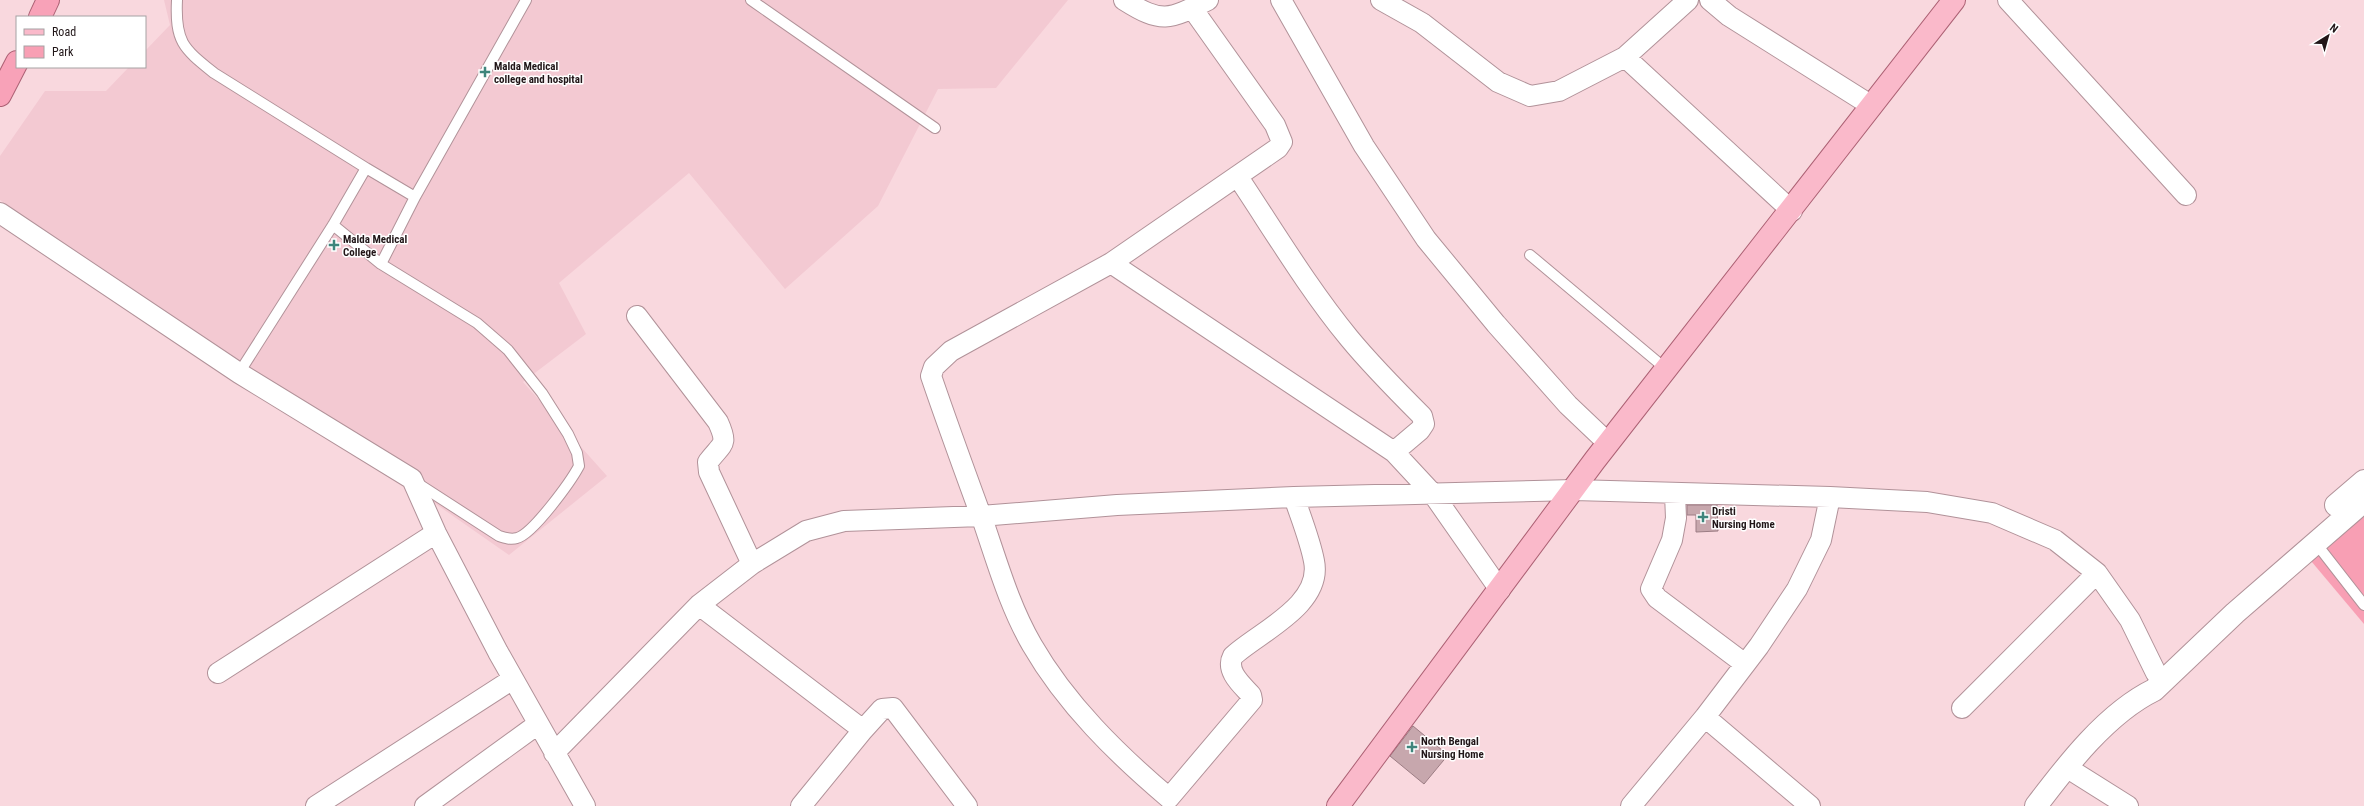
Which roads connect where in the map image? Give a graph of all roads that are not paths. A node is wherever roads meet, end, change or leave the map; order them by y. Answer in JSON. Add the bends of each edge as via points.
{"nodes":[{"id":1,"x":48,"y":0,"type":"edge"},
{"id":2,"x":177,"y":0,"type":"edge"},
{"id":3,"x":526,"y":0,"type":"edge"},
{"id":4,"x":751,"y":0,"type":"edge"},
{"id":5,"x":1124,"y":0,"type":"edge"},
{"id":6,"x":1281,"y":0,"type":"edge"},
{"id":7,"x":1381,"y":0,"type":"edge"},
{"id":8,"x":1688,"y":0,"type":"edge"},
{"id":9,"x":1710,"y":0,"type":"edge"},
{"id":10,"x":1954,"y":0,"type":"edge"},
{"id":11,"x":2008,"y":0,"type":"edge"},
{"id":12,"x":1200,"y":4,"type":"edge"},
{"id":13,"x":40,"y":16,"type":"edge"},
{"id":14,"x":1625,"y":57,"type":"junction"},
{"id":15,"x":16,"y":64,"type":"edge"},
{"id":16,"x":0,"y":95,"type":"edge"},
{"id":17,"x":1872,"y":106,"type":"junction"},
{"id":18,"x":936,"y":128,"type":"dead end"},
{"id":19,"x":366,"y":168,"type":"junction"},
{"id":20,"x":1238,"y":177,"type":"junction"},
{"id":21,"x":2186,"y":195,"type":"dead end"},
{"id":22,"x":415,"y":197,"type":"junction"},
{"id":23,"x":1792,"y":211,"type":"junction"},
{"id":24,"x":0,"y":213,"type":"edge"},
{"id":25,"x":333,"y":225,"type":"junction"},
{"id":26,"x":1530,"y":255,"type":"dead end"},
{"id":27,"x":1110,"y":263,"type":"junction"},
{"id":28,"x":381,"y":264,"type":"junction"},
{"id":29,"x":637,"y":316,"type":"dead end"},
{"id":30,"x":1666,"y":369,"type":"junction"},
{"id":31,"x":239,"y":373,"type":"junction"},
{"id":32,"x":1608,"y":443,"type":"junction"},
{"id":33,"x":1394,"y":452,"type":"junction"},
{"id":34,"x":412,"y":479,"type":"junction"},
{"id":35,"x":2364,"y":481,"type":"edge"},
{"id":36,"x":1574,"y":490,"type":"junction"},
{"id":37,"x":1433,"y":494,"type":"junction"},
{"id":38,"x":1675,"y":494,"type":"junction"},
{"id":39,"x":1294,"y":497,"type":"junction"},
{"id":40,"x":1830,"y":497,"type":"junction"},
{"id":41,"x":2364,"y":501,"type":"edge"},
{"id":42,"x":981,"y":516,"type":"junction"},
{"id":43,"x":436,"y":533,"type":"junction"},
{"id":44,"x":2316,"y":542,"type":"junction"},
{"id":45,"x":752,"y":564,"type":"junction"},
{"id":46,"x":2097,"y":573,"type":"junction"},
{"id":47,"x":1500,"y":590,"type":"junction"},
{"id":48,"x":699,"y":605,"type":"junction"},
{"id":49,"x":2364,"y":605,"type":"edge"},
{"id":50,"x":1745,"y":664,"type":"junction"},
{"id":51,"x":218,"y":673,"type":"dead end"},
{"id":52,"x":2156,"y":673,"type":"junction"},
{"id":53,"x":512,"y":679,"type":"junction"},
{"id":54,"x":2142,"y":696,"type":"junction"},
{"id":55,"x":1962,"y":708,"type":"dead end"},
{"id":56,"x":1705,"y":717,"type":"junction"},
{"id":57,"x":538,"y":724,"type":"junction"},
{"id":58,"x":864,"y":730,"type":"junction"},
{"id":59,"x":554,"y":753,"type":"junction"},
{"id":60,"x":2066,"y":767,"type":"junction"},
{"id":61,"x":1173,"y":802,"type":"edge"},
{"id":62,"x":316,"y":806,"type":"edge"},
{"id":63,"x":425,"y":806,"type":"edge"},
{"id":64,"x":585,"y":806,"type":"edge"},
{"id":65,"x":801,"y":806,"type":"edge"},
{"id":66,"x":967,"y":806,"type":"edge"},
{"id":67,"x":1338,"y":806,"type":"edge"},
{"id":68,"x":1631,"y":806,"type":"edge"},
{"id":69,"x":1810,"y":806,"type":"edge"},
{"id":70,"x":2036,"y":806,"type":"edge"},
{"id":71,"x":2128,"y":806,"type":"edge"}],
"edges":[{"from":1,"to":13,"type":"highway"},
{"from":2,"to":19,"type":"lane","via":[[176,30],[181,42],[196,59],[214,73]]},
{"from":3,"to":22,"type":"lane"},
{"from":4,"to":18,"type":"lane"},
{"from":5,"to":12,"type":"street","via":[[1157,18],[1175,15]]},
{"from":6,"to":32,"type":"street","via":[[1364,146],[1426,239],[1496,324],[1568,405]]},
{"from":7,"to":14,"type":"street","via":[[1422,23],[1498,82],[1530,96],[1559,91]]},
{"from":8,"to":14,"type":"street"},
{"from":9,"to":17,"type":"street","via":[[1729,16]]},
{"from":10,"to":17,"type":"main road"},
{"from":11,"to":21,"type":"street"},
{"from":12,"to":20,"type":"street","via":[[1280,134],[1282,142],[1278,148]]},
{"from":14,"to":23,"type":"street"},
{"from":15,"to":16,"type":"highway"},
{"from":17,"to":23,"type":"main road"},
{"from":19,"to":22,"type":"lane"},
{"from":19,"to":25,"type":"lane"},
{"from":20,"to":27,"type":"street"},
{"from":20,"to":33,"type":"street","via":[[1316,294],[1344,331],[1385,380],[1422,416],[1424,424],[1420,430]]},
{"from":22,"to":28,"type":"lane"},
{"from":23,"to":30,"type":"main road"},
{"from":24,"to":31,"type":"street"},
{"from":25,"to":28,"type":"lane"},
{"from":25,"to":31,"type":"lane"},
{"from":26,"to":30,"type":"lane"},
{"from":27,"to":33,"type":"street"},
{"from":27,"to":42,"type":"street","via":[[951,351],[934,367],[931,376]]},
{"from":28,"to":34,"type":"lane","via":[[477,323],[508,350],[542,393],[568,434],[577,453],[579,466],[533,527],[518,538],[508,539],[499,536]]},
{"from":29,"to":45,"type":"street","via":[[718,422],[725,438],[724,443],[708,462],[709,472]]},
{"from":30,"to":32,"type":"main road"},
{"from":31,"to":34,"type":"street"},
{"from":32,"to":36,"type":"main road"},
{"from":33,"to":37,"type":"street"},
{"from":34,"to":43,"type":"street"},
{"from":35,"to":52,"type":"street","via":[[2225,602]]},
{"from":36,"to":37,"type":"street"},
{"from":36,"to":38,"type":"street"},
{"from":36,"to":47,"type":"main road"},
{"from":37,"to":39,"type":"street"},
{"from":37,"to":47,"type":"street"},
{"from":38,"to":40,"type":"street"},
{"from":38,"to":50,"type":"street","via":[[1676,518],[1672,540],[1652,589],[1657,598]]},
{"from":39,"to":42,"type":"street","via":[[1117,505]]},
{"from":39,"to":61,"type":"street","via":[[1314,562],[1315,579],[1308,595],[1296,608],[1233,656],[1230,662],[1231,669],[1252,695],[1252,700]]},
{"from":40,"to":46,"type":"street","via":[[1927,502],[1992,513],[2055,540]]},
{"from":40,"to":50,"type":"street","via":[[1821,540],[1797,590]]},
{"from":41,"to":44,"type":"street"},
{"from":42,"to":45,"type":"street","via":[[844,521],[823,525],[806,531]]},
{"from":42,"to":61,"type":"street","via":[[1011,604],[1033,646],[1061,687],[1094,728],[1126,762]]},
{"from":43,"to":51,"type":"street"},
{"from":43,"to":53,"type":"street"},
{"from":44,"to":49,"type":"lane"},
{"from":44,"to":54,"type":"street","via":[[2235,613],[2154,690]]},
{"from":45,"to":48,"type":"street"},
{"from":46,"to":52,"type":"street","via":[[2130,620]]},
{"from":46,"to":55,"type":"street"},
{"from":47,"to":67,"type":"main road"},
{"from":48,"to":58,"type":"street"},
{"from":48,"to":59,"type":"street"},
{"from":50,"to":56,"type":"street"},
{"from":52,"to":54,"type":"street"},
{"from":53,"to":57,"type":"street"},
{"from":53,"to":62,"type":"street"},
{"from":54,"to":60,"type":"street","via":[[2112,719]]},
{"from":56,"to":68,"type":"street"},
{"from":56,"to":69,"type":"street"},
{"from":57,"to":59,"type":"street"},
{"from":57,"to":63,"type":"street"},
{"from":58,"to":65,"type":"street"},
{"from":58,"to":66,"type":"street","via":[[882,709],[893,708]]},
{"from":59,"to":64,"type":"street"},
{"from":60,"to":70,"type":"street"},
{"from":60,"to":71,"type":"street"}]}
